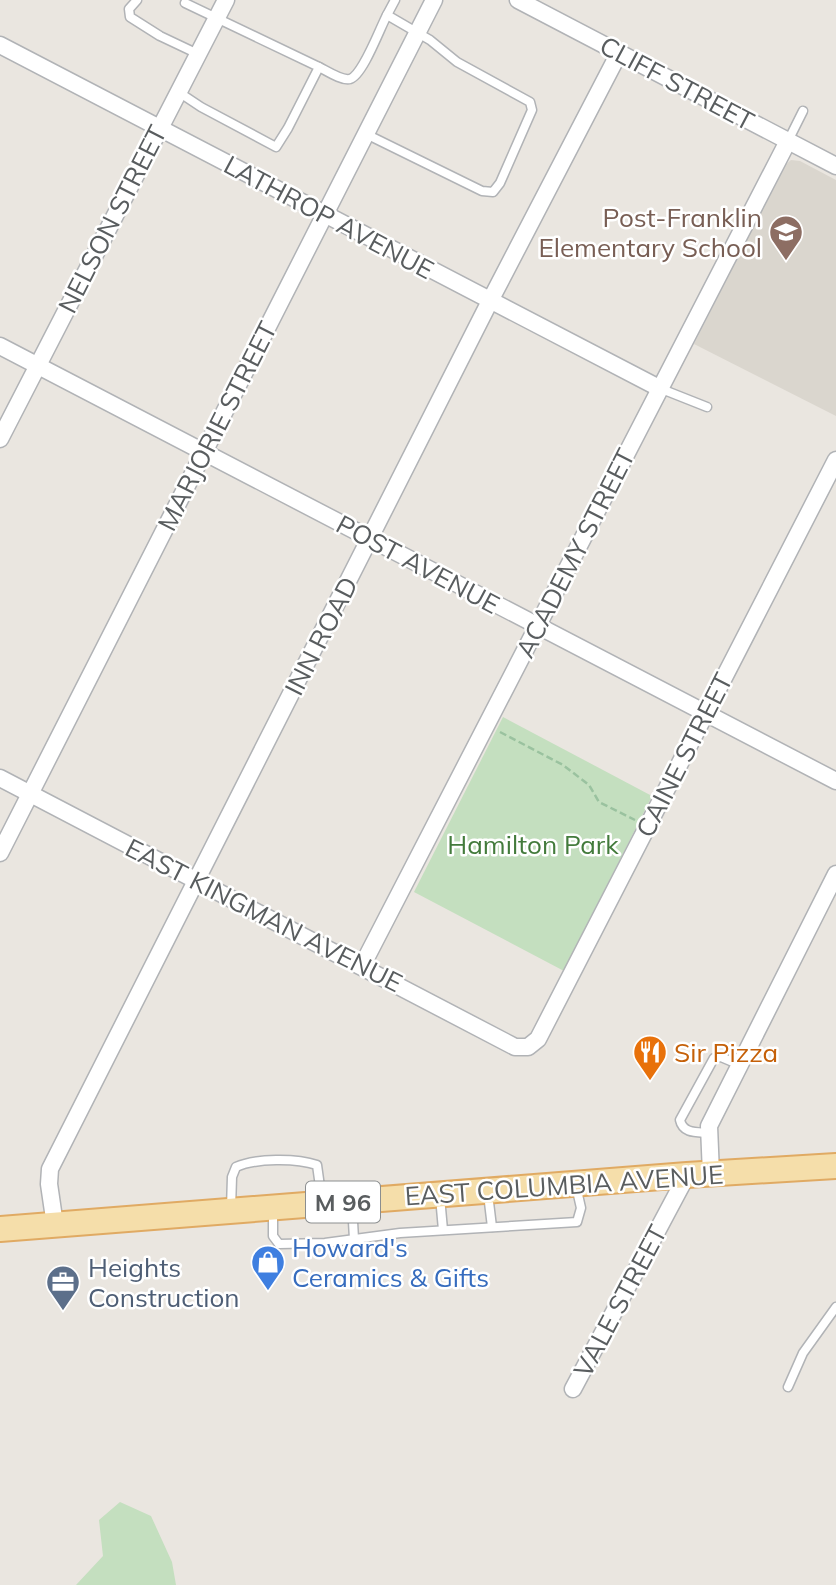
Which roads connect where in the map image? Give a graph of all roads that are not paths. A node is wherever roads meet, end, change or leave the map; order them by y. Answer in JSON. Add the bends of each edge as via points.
{"nodes":[{"id":1,"x":137,"y":0,"type":"edge"},
{"id":2,"x":226,"y":0,"type":"edge"},
{"id":3,"x":395,"y":0,"type":"edge"},
{"id":4,"x":434,"y":0,"type":"edge"},
{"id":5,"x":518,"y":0,"type":"edge"},
{"id":6,"x":185,"y":3,"type":"dead end"},
{"id":7,"x":387,"y":15,"type":"junction"},
{"id":8,"x":217,"y":18,"type":"junction"},
{"id":9,"x":416,"y":32,"type":"junction"},
{"id":10,"x":0,"y":45,"type":"edge"},
{"id":11,"x":619,"y":53,"type":"junction"},
{"id":12,"x":198,"y":54,"type":"junction"},
{"id":13,"x":318,"y":67,"type":"junction"},
{"id":14,"x":177,"y":91,"type":"junction"},
{"id":15,"x":803,"y":111,"type":"dead end"},
{"id":16,"x":159,"y":128,"type":"junction"},
{"id":17,"x":366,"y":134,"type":"junction"},
{"id":18,"x":788,"y":141,"type":"junction"},
{"id":19,"x":836,"y":166,"type":"edge"},
{"id":20,"x":325,"y":215,"type":"junction"},
{"id":21,"x":490,"y":301,"type":"junction"},
{"id":22,"x":0,"y":346,"type":"edge"},
{"id":23,"x":37,"y":365,"type":"junction"},
{"id":24,"x":659,"y":388,"type":"junction"},
{"id":25,"x":707,"y":407,"type":"dead end"},
{"id":26,"x":0,"y":439,"type":"edge"},
{"id":27,"x":204,"y":452,"type":"junction"},
{"id":28,"x":836,"y":460,"type":"edge"},
{"id":29,"x":371,"y":539,"type":"junction"},
{"id":30,"x":537,"y":626,"type":"junction"},
{"id":31,"x":705,"y":714,"type":"junction"},
{"id":32,"x":0,"y":778,"type":"edge"},
{"id":33,"x":836,"y":780,"type":"edge"},
{"id":34,"x":30,"y":794,"type":"junction"},
{"id":35,"x":0,"y":853,"type":"edge"},
{"id":36,"x":836,"y":874,"type":"edge"},
{"id":37,"x":196,"y":881,"type":"junction"},
{"id":38,"x":362,"y":966,"type":"junction"},
{"id":39,"x":528,"y":1047,"type":"joint"},
{"id":40,"x":740,"y":1065,"type":"junction"},
{"id":41,"x":709,"y":1133,"type":"junction"},
{"id":42,"x":836,"y":1166,"type":"edge"},
{"id":43,"x":699,"y":1174,"type":"junction"},
{"id":44,"x":575,"y":1184,"type":"junction"},
{"id":45,"x":487,"y":1191,"type":"junction"},
{"id":46,"x":440,"y":1194,"type":"junction"},
{"id":47,"x":352,"y":1201,"type":"junction"},
{"id":48,"x":322,"y":1204,"type":"junction"},
{"id":49,"x":273,"y":1208,"type":"junction"},
{"id":50,"x":231,"y":1211,"type":"junction"},
{"id":51,"x":55,"y":1225,"type":"junction"},
{"id":52,"x":492,"y":1227,"type":"junction"},
{"id":53,"x":0,"y":1229,"type":"edge"},
{"id":54,"x":443,"y":1230,"type":"junction"},
{"id":55,"x":354,"y":1239,"type":"junction"},
{"id":56,"x":836,"y":1307,"type":"edge"},
{"id":57,"x":788,"y":1387,"type":"dead end"},
{"id":58,"x":573,"y":1389,"type":"dead end"}],
"edges":[{"from":1,"to":12,"type":"lane","via":[[129,9],[130,17]]},
{"from":2,"to":8,"type":"street","name":"NELSON STREET"},
{"from":3,"to":7,"type":"lane"},
{"from":4,"to":9,"type":"street","name":"MARJORIE STREET"},
{"from":5,"to":11,"type":"street","name":"CLIFF STREET"},
{"from":6,"to":8,"type":"lane"},
{"from":7,"to":9,"type":"lane"},
{"from":7,"to":13,"type":"lane","via":[[353,78],[346,80]]},
{"from":8,"to":12,"type":"street","name":"NELSON STREET"},
{"from":8,"to":13,"type":"lane"},
{"from":9,"to":17,"type":"street","name":"MARJORIE STREET"},
{"from":9,"to":17,"type":"lane","via":[[457,62],[530,102],[532,110],[500,183],[493,192],[482,191]]},
{"from":10,"to":16,"type":"street","name":"LATHROP AVENUE"},
{"from":11,"to":18,"type":"street","name":"CLIFF STREET"},
{"from":11,"to":21,"type":"street","name":"INN ROAD"},
{"from":12,"to":14,"type":"street","name":"NELSON STREET"},
{"from":13,"to":14,"type":"lane","via":[[276,147]]},
{"from":14,"to":16,"type":"street","name":"NELSON STREET"},
{"from":15,"to":18,"type":"lane"},
{"from":16,"to":20,"type":"street","name":"LATHROP AVENUE"},
{"from":16,"to":23,"type":"street","name":"NELSON STREET"},
{"from":17,"to":20,"type":"street","name":"MARJORIE STREET"},
{"from":18,"to":19,"type":"street","name":"CLIFF STREET"},
{"from":18,"to":24,"type":"street","name":"ACADEMY STREET"},
{"from":20,"to":21,"type":"street","name":"LATHROP AVENUE"},
{"from":20,"to":27,"type":"street","name":"MARJORIE STREET"},
{"from":21,"to":24,"type":"street","name":"LATHROP AVENUE"},
{"from":21,"to":29,"type":"street","name":"INN ROAD"},
{"from":22,"to":23,"type":"street","name":"POST AVENUE"},
{"from":23,"to":26,"type":"street","name":"NELSON STREET"},
{"from":23,"to":27,"type":"street","name":"POST AVENUE"},
{"from":24,"to":25,"type":"lane"},
{"from":24,"to":30,"type":"street","name":"ACADEMY STREET"},
{"from":27,"to":29,"type":"street","name":"POST AVENUE"},
{"from":27,"to":34,"type":"street","name":"MARJORIE STREET"},
{"from":28,"to":31,"type":"street","name":"CAINE STREET"},
{"from":29,"to":30,"type":"street","name":"POST AVENUE"},
{"from":29,"to":37,"type":"street","name":"INN ROAD"},
{"from":30,"to":31,"type":"street","name":"POST AVENUE"},
{"from":30,"to":38,"type":"street","name":"ACADEMY STREET"},
{"from":31,"to":33,"type":"street","name":"POST AVENUE"},
{"from":31,"to":39,"type":"street","name":"CAINE STREET","via":[[538,1039]]},
{"from":32,"to":34,"type":"street","name":"EAST KINGMAN AVENUE"},
{"from":34,"to":35,"type":"street","name":"MARJORIE STREET"},
{"from":34,"to":37,"type":"street","name":"EAST KINGMAN AVENUE"},
{"from":36,"to":40,"type":"street"},
{"from":37,"to":38,"type":"street","name":"EAST KINGMAN AVENUE"},
{"from":37,"to":51,"type":"street","name":"INN ROAD","via":[[50,1169]]},
{"from":38,"to":39,"type":"street","name":"EAST KINGMAN AVENUE","via":[[515,1047]]},
{"from":40,"to":41,"type":"street"},
{"from":40,"to":41,"type":"lane","via":[[714,1058],[680,1120],[685,1131]]},
{"from":41,"to":43,"type":"street"},
{"from":42,"to":43,"type":"main road","name":"EAST COLUMBIA AVENUE","number":"M 96"},
{"from":43,"to":44,"type":"main road","name":"EAST COLUMBIA AVENUE","number":"M 96"},
{"from":43,"to":58,"type":"street","name":"VALE STREET"},
{"from":44,"to":45,"type":"main road","name":"EAST COLUMBIA AVENUE","number":"M 96"},
{"from":44,"to":52,"type":"lane","via":[[581,1209],[577,1222]]},
{"from":45,"to":46,"type":"main road","name":"EAST COLUMBIA AVENUE","number":"M 96"},
{"from":45,"to":52,"type":"lane"},
{"from":46,"to":47,"type":"main road","name":"EAST COLUMBIA AVENUE","number":"M 96"},
{"from":46,"to":54,"type":"lane"},
{"from":47,"to":48,"type":"main road","name":"EAST COLUMBIA AVENUE","number":"M 96"},
{"from":47,"to":55,"type":"lane"},
{"from":48,"to":49,"type":"main road","name":"EAST COLUMBIA AVENUE","number":"M 96"},
{"from":48,"to":50,"type":"lane","via":[[317,1165],[304,1160],[247,1162],[236,1167],[232,1177]]},
{"from":49,"to":50,"type":"main road","name":"EAST COLUMBIA AVENUE","number":"M 96"},
{"from":49,"to":55,"type":"lane","via":[[273,1236],[279,1244]]},
{"from":50,"to":51,"type":"main road","name":"EAST COLUMBIA AVENUE","number":"M 96"},
{"from":51,"to":53,"type":"main road","name":"EAST COLUMBIA AVENUE","number":"M 96"},
{"from":52,"to":54,"type":"lane"},
{"from":54,"to":55,"type":"lane"},
{"from":56,"to":57,"type":"lane","via":[[803,1353]]}]}
